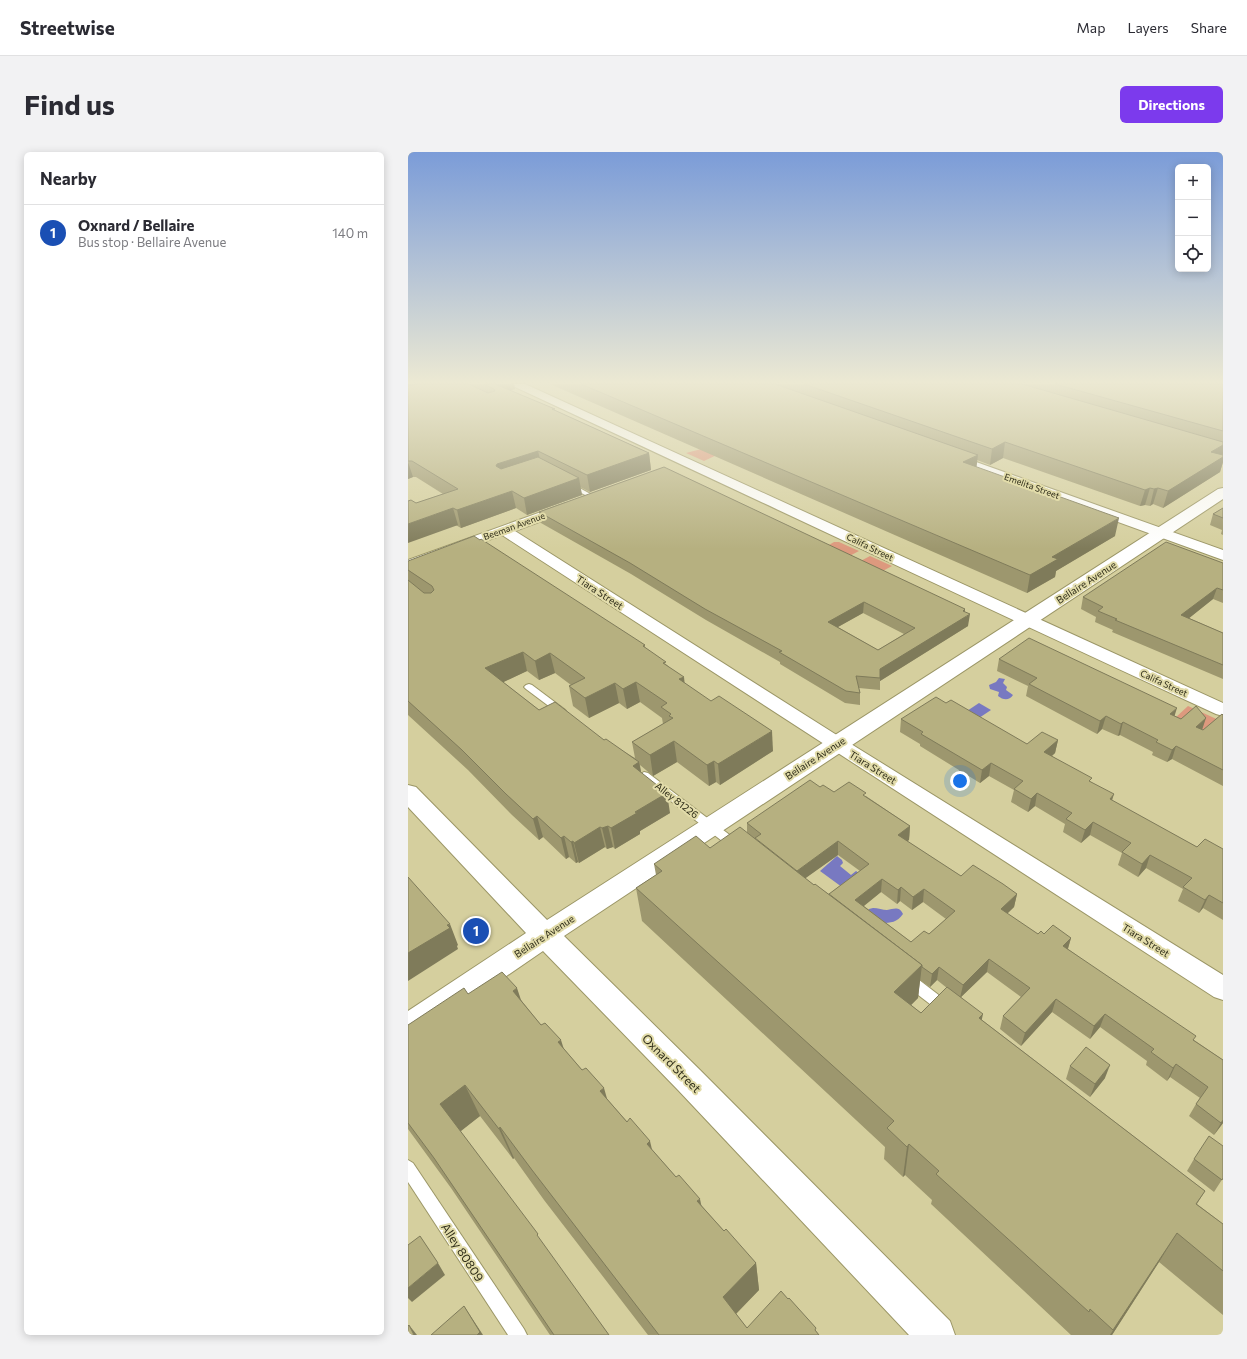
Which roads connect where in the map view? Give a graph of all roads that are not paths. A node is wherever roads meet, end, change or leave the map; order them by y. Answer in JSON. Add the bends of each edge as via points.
{"nodes":[{"id":1,"x":638,"y":439,"type":"edge"},
{"id":2,"x":942,"y":454,"type":"edge"},
{"id":3,"x":688,"y":462,"type":"junction"},
{"id":4,"x":673,"y":468,"type":"dead end"},
{"id":5,"x":561,"y":480,"type":"edge"},
{"id":6,"x":608,"y":492,"type":"edge"},
{"id":7,"x":1223,"y":492,"type":"edge"},
{"id":8,"x":593,"y":497,"type":"junction"},
{"id":9,"x":504,"y":530,"type":"junction"},
{"id":10,"x":1160,"y":533,"type":"junction"},
{"id":11,"x":1223,"y":555,"type":"edge"},
{"id":12,"x":408,"y":565,"type":"edge"},
{"id":13,"x":1027,"y":621,"type":"junction"},
{"id":14,"x":529,"y":687,"type":"dead end"},
{"id":15,"x":1223,"y":710,"type":"edge"},
{"id":16,"x":567,"y":716,"type":"edge"},
{"id":17,"x":836,"y":744,"type":"junction"},
{"id":18,"x":636,"y":768,"type":"edge"},
{"id":19,"x":408,"y":793,"type":"edge"},
{"id":20,"x":711,"y":826,"type":"junction"},
{"id":21,"x":743,"y":851,"type":"edge"},
{"id":22,"x":545,"y":935,"type":"junction"},
{"id":23,"x":900,"y":973,"type":"edge"},
{"id":24,"x":1223,"y":989,"type":"edge"},
{"id":25,"x":956,"y":1016,"type":"edge"},
{"id":26,"x":408,"y":1027,"type":"edge"},
{"id":27,"x":408,"y":1168,"type":"edge"},
{"id":28,"x":518,"y":1335,"type":"edge"},
{"id":29,"x":936,"y":1335,"type":"edge"}],
"edges":[{"from":1,"to":3,"type":"street","name":"Califa Street"},
{"from":2,"to":10,"type":"street","name":"Emelita Street"},
{"from":3,"to":4,"type":"street"},
{"from":3,"to":13,"type":"street","name":"Califa Street"},
{"from":5,"to":8,"type":"lane"},
{"from":6,"to":8,"type":"street","name":"Beeman Avenue"},
{"from":7,"to":10,"type":"street","name":"Bellaire Avenue"},
{"from":8,"to":9,"type":"street","name":"Beeman Avenue"},
{"from":9,"to":12,"type":"street","name":"Beeman Avenue"},
{"from":9,"to":17,"type":"street","name":"Tiara Street"},
{"from":10,"to":11,"type":"street","name":"Emelita Street"},
{"from":10,"to":13,"type":"street","name":"Bellaire Avenue"},
{"from":13,"to":15,"type":"street","name":"Califa Street"},
{"from":13,"to":17,"type":"street","name":"Bellaire Avenue"},
{"from":14,"to":16,"type":"lane"},
{"from":17,"to":20,"type":"street","name":"Bellaire Avenue"},
{"from":17,"to":24,"type":"street","name":"Tiara Street"},
{"from":18,"to":20,"type":"lane","name":"Alley 81226"},
{"from":19,"to":22,"type":"street","name":"Oxnard Street"},
{"from":20,"to":21,"type":"lane","name":"Alley 81226"},
{"from":20,"to":22,"type":"street","name":"Bellaire Avenue"},
{"from":22,"to":26,"type":"street","name":"Bellaire Avenue"},
{"from":22,"to":29,"type":"street","name":"Oxnard Street"},
{"from":23,"to":25,"type":"lane"},
{"from":27,"to":28,"type":"lane","name":"Alley 80809"}]}
